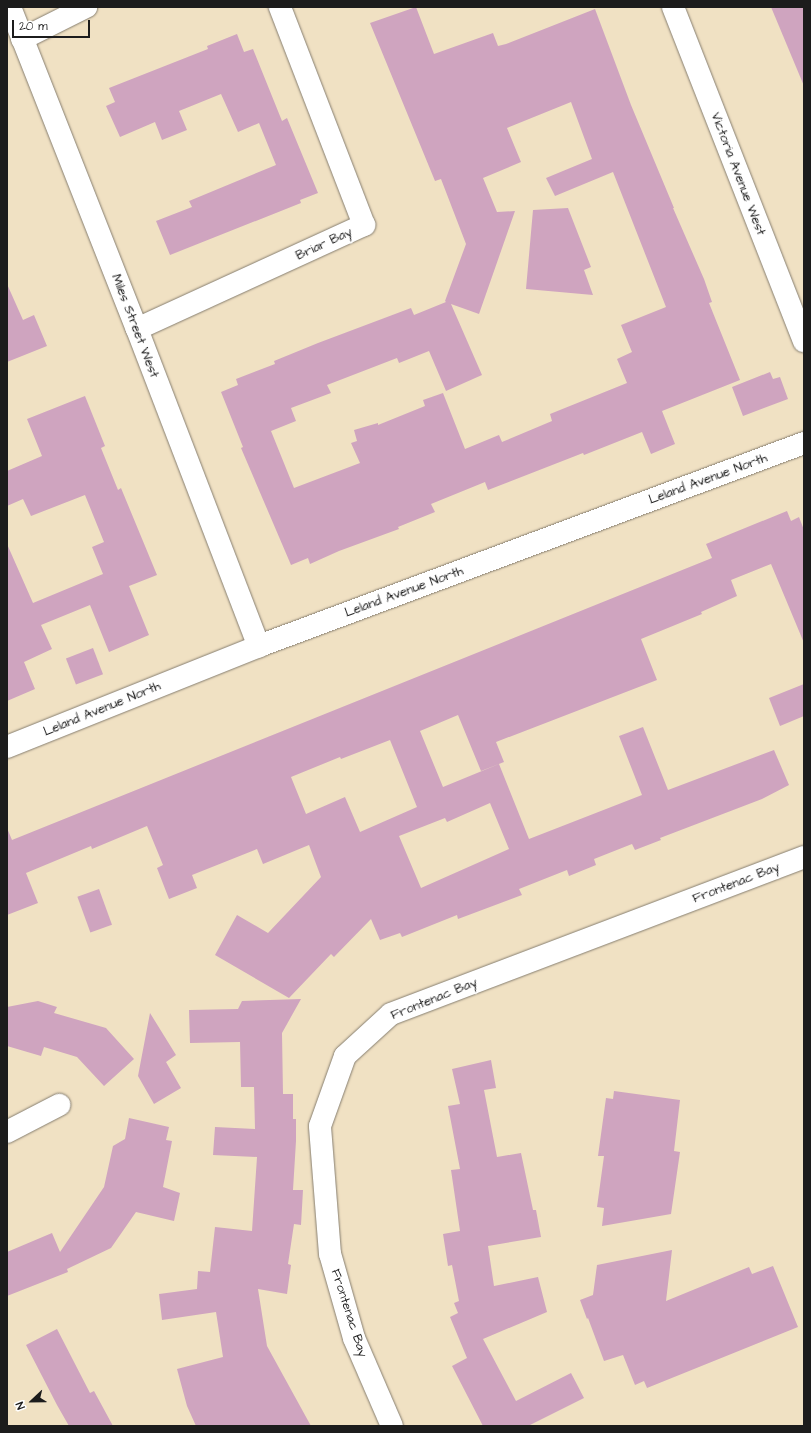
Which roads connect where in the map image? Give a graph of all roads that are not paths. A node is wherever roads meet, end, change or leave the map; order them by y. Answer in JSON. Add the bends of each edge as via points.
{"nodes":[{"id":1,"x":10,"y":7,"type":"edge"},
{"id":2,"x":86,"y":7,"type":"edge"},
{"id":3,"x":280,"y":7,"type":"edge"},
{"id":4,"x":673,"y":7,"type":"edge"},
{"id":5,"x":22,"y":39,"type":"junction"},
{"id":6,"x":137,"y":329,"type":"junction"},
{"id":7,"x":804,"y":341,"type":"edge"},
{"id":8,"x":804,"y":443,"type":"edge"},
{"id":9,"x":259,"y":646,"type":"junction"},
{"id":10,"x":7,"y":747,"type":"edge"},
{"id":11,"x":804,"y":857,"type":"edge"},
{"id":12,"x":59,"y":1105,"type":"dead end"},
{"id":13,"x":7,"y":1132,"type":"edge"},
{"id":14,"x":392,"y":1426,"type":"edge"}],
"edges":[{"from":1,"to":5,"type":"street","name":"Miles Street West"},
{"from":2,"to":5,"type":"street"},
{"from":3,"to":6,"type":"street","name":"Briar Bay","via":[[364,225]]},
{"from":4,"to":7,"type":"street","name":"Victoria Avenue West"},
{"from":5,"to":6,"type":"street","name":"Miles Street West"},
{"from":6,"to":9,"type":"street","name":"Miles Street West"},
{"from":8,"to":9,"type":"street","name":"Leland Avenue North"},
{"from":9,"to":10,"type":"street","name":"Leland Avenue North"},
{"from":11,"to":14,"type":"street","name":"Frontenac Bay","via":[[391,1014],[345,1056],[320,1126],[330,1254],[354,1338]]},
{"from":12,"to":13,"type":"street"}]}
